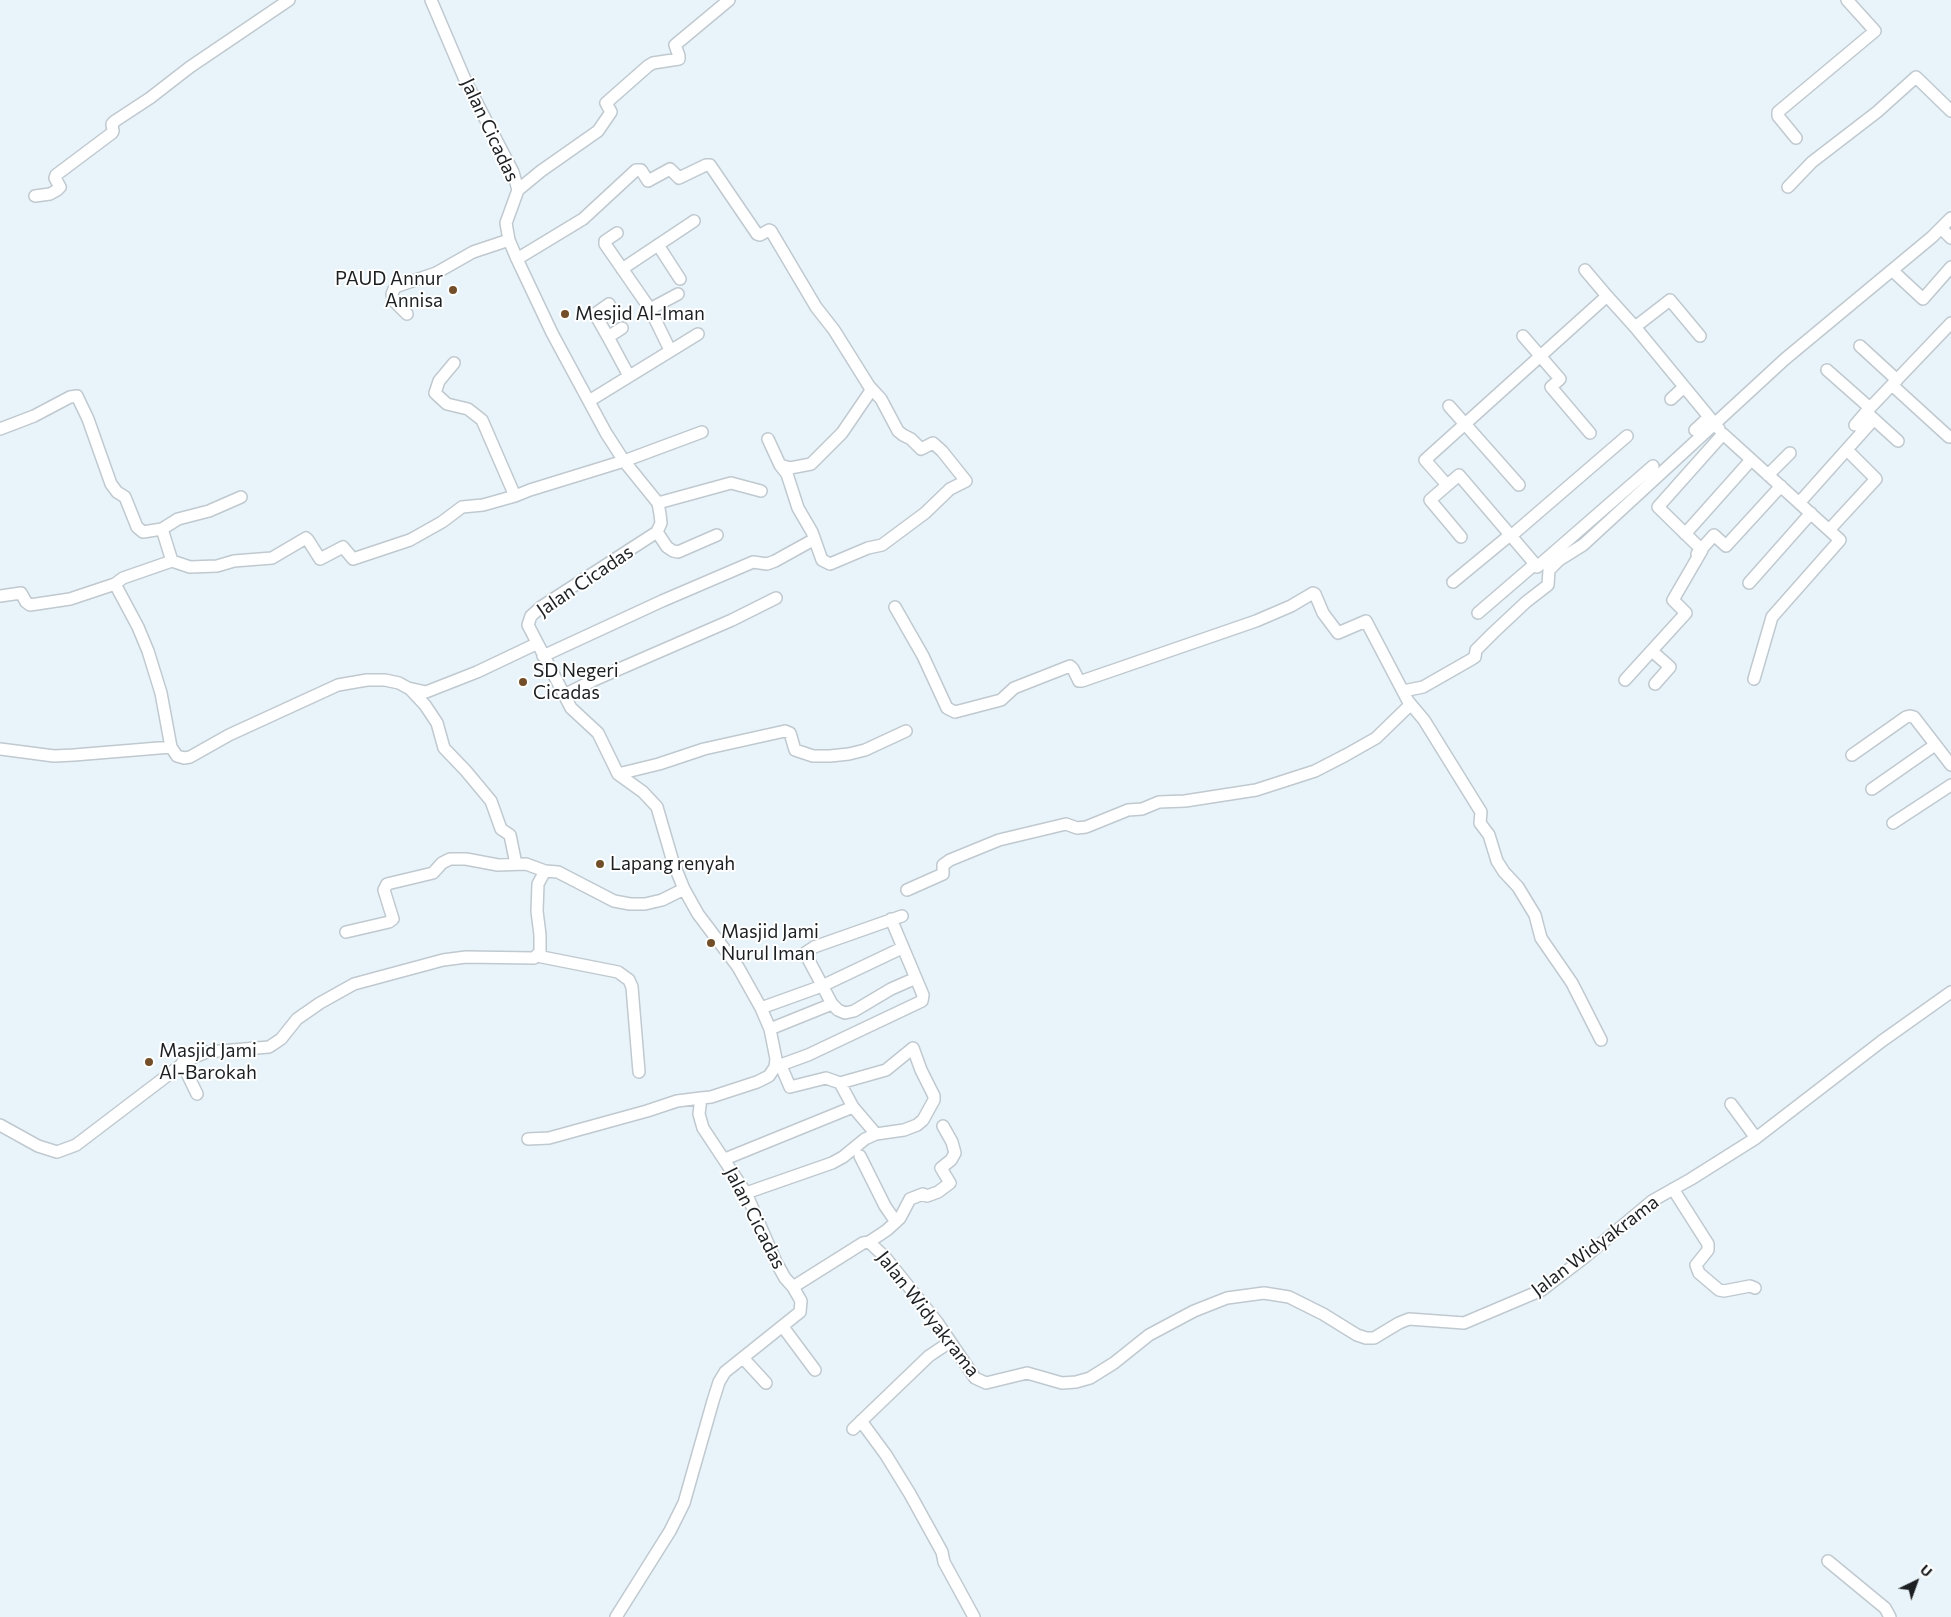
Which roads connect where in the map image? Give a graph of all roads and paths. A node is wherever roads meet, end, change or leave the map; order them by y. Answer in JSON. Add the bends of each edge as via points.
{"nodes":[{"id":1,"x":289,"y":0,"type":"edge"},
{"id":2,"x":431,"y":0,"type":"edge"},
{"id":3,"x":729,"y":0,"type":"edge"},
{"id":4,"x":1847,"y":0,"type":"edge"},
{"id":5,"x":1951,"y":111,"type":"edge"},
{"id":6,"x":1796,"y":138,"type":"dead end"},
{"id":7,"x":1788,"y":187,"type":"dead end"},
{"id":8,"x":518,"y":190,"type":"junction"},
{"id":9,"x":35,"y":196,"type":"dead end"},
{"id":10,"x":1951,"y":218,"type":"edge"},
{"id":11,"x":694,"y":221,"type":"dead end"},
{"id":12,"x":1941,"y":228,"type":"junction"},
{"id":13,"x":617,"y":234,"type":"dead end"},
{"id":14,"x":1951,"y":238,"type":"edge"},
{"id":15,"x":509,"y":240,"type":"junction"},
{"id":16,"x":658,"y":245,"type":"junction"},
{"id":17,"x":517,"y":259,"type":"junction"},
{"id":18,"x":1951,"y":267,"type":"edge"},
{"id":19,"x":622,"y":269,"type":"junction"},
{"id":20,"x":1585,"y":270,"type":"dead end"},
{"id":21,"x":1895,"y":273,"type":"dead end"},
{"id":22,"x":680,"y":279,"type":"dead end"},
{"id":23,"x":678,"y":294,"type":"dead end"},
{"id":24,"x":1607,"y":296,"type":"junction"},
{"id":25,"x":609,"y":304,"type":"dead end"},
{"id":26,"x":650,"y":309,"type":"junction"},
{"id":27,"x":407,"y":314,"type":"dead end"},
{"id":28,"x":1951,"y":323,"type":"edge"},
{"id":29,"x":1635,"y":327,"type":"junction"},
{"id":30,"x":622,"y":328,"type":"dead end"},
{"id":31,"x":698,"y":334,"type":"dead end"},
{"id":32,"x":608,"y":336,"type":"junction"},
{"id":33,"x":1523,"y":336,"type":"dead end"},
{"id":34,"x":1700,"y":336,"type":"dead end"},
{"id":35,"x":1860,"y":346,"type":"dead end"},
{"id":36,"x":670,"y":350,"type":"junction"},
{"id":37,"x":1541,"y":357,"type":"junction"},
{"id":38,"x":454,"y":363,"type":"dead end"},
{"id":39,"x":1827,"y":370,"type":"dead end"},
{"id":40,"x":629,"y":376,"type":"junction"},
{"id":41,"x":1894,"y":383,"type":"junction"},
{"id":42,"x":1684,"y":387,"type":"junction"},
{"id":43,"x":872,"y":389,"type":"junction"},
{"id":44,"x":1757,"y":389,"type":"dead end"},
{"id":45,"x":1671,"y":399,"type":"dead end"},
{"id":46,"x":589,"y":401,"type":"junction"},
{"id":47,"x":1449,"y":406,"type":"dead end"},
{"id":48,"x":1870,"y":413,"type":"junction"},
{"id":49,"x":1466,"y":424,"type":"junction"},
{"id":50,"x":1855,"y":425,"type":"dead end"},
{"id":51,"x":1716,"y":426,"type":"junction"},
{"id":52,"x":0,"y":429,"type":"edge"},
{"id":53,"x":1695,"y":430,"type":"dead end"},
{"id":54,"x":702,"y":432,"type":"dead end"},
{"id":55,"x":1590,"y":434,"type":"dead end"},
{"id":56,"x":1627,"y":436,"type":"dead end"},
{"id":57,"x":1949,"y":437,"type":"dead end"},
{"id":58,"x":768,"y":439,"type":"dead end"},
{"id":59,"x":1898,"y":441,"type":"dead end"},
{"id":60,"x":1847,"y":450,"type":"junction"},
{"id":61,"x":1790,"y":453,"type":"dead end"},
{"id":62,"x":1751,"y":460,"type":"junction"},
{"id":63,"x":624,"y":462,"type":"junction"},
{"id":64,"x":780,"y":465,"type":"junction"},
{"id":65,"x":1653,"y":466,"type":"dead end"},
{"id":66,"x":1768,"y":475,"type":"junction"},
{"id":67,"x":1447,"y":485,"type":"junction"},
{"id":68,"x":1519,"y":485,"type":"dead end"},
{"id":69,"x":1781,"y":486,"type":"junction"},
{"id":70,"x":761,"y":491,"type":"dead end"},
{"id":71,"x":515,"y":496,"type":"junction"},
{"id":72,"x":241,"y":497,"type":"dead end"},
{"id":73,"x":658,"y":503,"type":"junction"},
{"id":74,"x":1799,"y":503,"type":"junction"},
{"id":75,"x":1811,"y":513,"type":"junction"},
{"id":76,"x":162,"y":529,"type":"junction"},
{"id":77,"x":1829,"y":530,"type":"junction"},
{"id":78,"x":658,"y":532,"type":"junction"},
{"id":79,"x":1685,"y":534,"type":"junction"},
{"id":80,"x":717,"y":535,"type":"dead end"},
{"id":81,"x":1510,"y":536,"type":"junction"},
{"id":82,"x":1461,"y":537,"type":"dead end"},
{"id":83,"x":813,"y":540,"type":"junction"},
{"id":84,"x":1702,"y":550,"type":"junction"},
{"id":85,"x":172,"y":561,"type":"junction"},
{"id":86,"x":1535,"y":564,"type":"junction"},
{"id":87,"x":1453,"y":582,"type":"dead end"},
{"id":88,"x":1748,"y":583,"type":"dead end"},
{"id":89,"x":115,"y":584,"type":"junction"},
{"id":90,"x":0,"y":596,"type":"edge"},
{"id":91,"x":776,"y":598,"type":"dead end"},
{"id":92,"x":895,"y":607,"type":"dead end"},
{"id":93,"x":1478,"y":613,"type":"dead end"},
{"id":94,"x":536,"y":644,"type":"junction"},
{"id":95,"x":1652,"y":651,"type":"junction"},
{"id":96,"x":543,"y":656,"type":"junction"},
{"id":97,"x":1754,"y":679,"type":"dead end"},
{"id":98,"x":1625,"y":680,"type":"dead end"},
{"id":99,"x":1655,"y":684,"type":"dead end"},
{"id":100,"x":408,"y":688,"type":"junction"},
{"id":101,"x":1404,"y":691,"type":"junction"},
{"id":102,"x":564,"y":695,"type":"junction"},
{"id":103,"x":1410,"y":705,"type":"junction"},
{"id":104,"x":906,"y":731,"type":"dead end"},
{"id":105,"x":1935,"y":745,"type":"junction"},
{"id":106,"x":171,"y":747,"type":"junction"},
{"id":107,"x":0,"y":749,"type":"edge"},
{"id":108,"x":1852,"y":755,"type":"dead end"},
{"id":109,"x":1951,"y":765,"type":"edge"},
{"id":110,"x":618,"y":774,"type":"junction"},
{"id":111,"x":1951,"y":785,"type":"edge"},
{"id":112,"x":1872,"y":790,"type":"dead end"},
{"id":113,"x":1893,"y":823,"type":"dead end"},
{"id":114,"x":516,"y":864,"type":"junction"},
{"id":115,"x":544,"y":872,"type":"junction"},
{"id":116,"x":684,"y":889,"type":"junction"},
{"id":117,"x":907,"y":890,"type":"dead end"},
{"id":118,"x":346,"y":932,"type":"dead end"},
{"id":119,"x":902,"y":948,"type":"junction"},
{"id":120,"x":537,"y":956,"type":"junction"},
{"id":121,"x":916,"y":978,"type":"junction"},
{"id":122,"x":822,"y":986,"type":"junction"},
{"id":123,"x":1951,"y":992,"type":"edge"},
{"id":124,"x":832,"y":1004,"type":"junction"},
{"id":125,"x":762,"y":1008,"type":"junction"},
{"id":126,"x":770,"y":1029,"type":"junction"},
{"id":127,"x":1601,"y":1040,"type":"dead end"},
{"id":128,"x":182,"y":1064,"type":"junction"},
{"id":129,"x":778,"y":1066,"type":"junction"},
{"id":130,"x":639,"y":1072,"type":"dead end"},
{"id":131,"x":840,"y":1083,"type":"junction"},
{"id":132,"x":197,"y":1094,"type":"dead end"},
{"id":133,"x":701,"y":1098,"type":"junction"},
{"id":134,"x":1731,"y":1104,"type":"dead end"},
{"id":135,"x":853,"y":1107,"type":"junction"},
{"id":136,"x":0,"y":1126,"type":"edge"},
{"id":137,"x":943,"y":1126,"type":"dead end"},
{"id":138,"x":876,"y":1134,"type":"junction"},
{"id":139,"x":1756,"y":1138,"type":"junction"},
{"id":140,"x":528,"y":1139,"type":"dead end"},
{"id":141,"x":860,"y":1156,"type":"dead end"},
{"id":142,"x":725,"y":1159,"type":"junction"},
{"id":143,"x":1673,"y":1190,"type":"junction"},
{"id":144,"x":746,"y":1192,"type":"junction"},
{"id":145,"x":896,"y":1222,"type":"junction"},
{"id":146,"x":869,"y":1242,"type":"junction"},
{"id":147,"x":793,"y":1287,"type":"junction"},
{"id":148,"x":1755,"y":1288,"type":"dead end"},
{"id":149,"x":783,"y":1327,"type":"junction"},
{"id":150,"x":950,"y":1342,"type":"junction"},
{"id":151,"x":743,"y":1358,"type":"junction"},
{"id":152,"x":815,"y":1370,"type":"dead end"},
{"id":153,"x":766,"y":1383,"type":"dead end"},
{"id":154,"x":861,"y":1421,"type":"junction"},
{"id":155,"x":853,"y":1429,"type":"dead end"},
{"id":156,"x":1828,"y":1560,"type":"dead end"},
{"id":157,"x":616,"y":1617,"type":"edge"},
{"id":158,"x":974,"y":1617,"type":"edge"},
{"id":159,"x":1890,"y":1617,"type":"edge"}],
"edges":[{"from":1,"to":9,"type":"street","via":[[115,120],[112,133],[56,175],[60,187],[57,190]]},
{"from":2,"to":8,"type":"street","name":"Jalan Cicadas","via":[[466,82],[513,172]]},
{"from":3,"to":8,"type":"street","via":[[675,45],[679,59],[650,65],[607,100],[611,112],[598,130]]},
{"from":4,"to":6,"type":"street","via":[[1875,31],[1778,112]]},
{"from":5,"to":7,"type":"street","via":[[1916,76],[1877,112],[1812,162]]},
{"from":8,"to":15,"type":"street","name":"Jalan Cicadas","via":[[506,223]]},
{"from":10,"to":12,"type":"street"},
{"from":11,"to":16,"type":"street"},
{"from":12,"to":14,"type":"street"},
{"from":12,"to":51,"type":"street","via":[[1785,359]]},
{"from":13,"to":19,"type":"street","via":[[604,242]]},
{"from":15,"to":17,"type":"street","name":"Jalan Cicadas"},
{"from":15,"to":27,"type":"street","via":[[473,252],[436,273],[395,287],[392,300]]},
{"from":16,"to":19,"type":"street"},
{"from":16,"to":22,"type":"street"},
{"from":17,"to":43,"type":"street","via":[[583,219],[636,170],[641,170],[648,181],[670,169],[681,178],[710,165],[757,234],[771,231],[816,307]]},
{"from":17,"to":46,"type":"street","name":"Jalan Cicadas"},
{"from":18,"to":21,"type":"street","via":[[1923,299]]},
{"from":19,"to":26,"type":"street"},
{"from":20,"to":24,"type":"street"},
{"from":23,"to":26,"type":"street"},
{"from":24,"to":29,"type":"street"},
{"from":24,"to":37,"type":"street"},
{"from":25,"to":32,"type":"street","via":[[595,314]]},
{"from":26,"to":36,"type":"street"},
{"from":28,"to":41,"type":"street"},
{"from":29,"to":34,"type":"street","via":[[1670,300]]},
{"from":29,"to":42,"type":"street"},
{"from":30,"to":32,"type":"street"},
{"from":31,"to":36,"type":"street"},
{"from":32,"to":40,"type":"street"},
{"from":33,"to":37,"type":"street"},
{"from":35,"to":41,"type":"street"},
{"from":36,"to":40,"type":"street"},
{"from":37,"to":49,"type":"street"},
{"from":37,"to":55,"type":"street","via":[[1560,379],[1551,387]]},
{"from":38,"to":71,"type":"street","via":[[439,381],[435,393],[447,404],[468,409],[482,420]]},
{"from":39,"to":48,"type":"street"},
{"from":40,"to":46,"type":"street"},
{"from":41,"to":48,"type":"street"},
{"from":41,"to":57,"type":"street"},
{"from":42,"to":45,"type":"street"},
{"from":42,"to":51,"type":"street"},
{"from":43,"to":64,"type":"street","via":[[842,432],[811,464],[790,468]]},
{"from":43,"to":83,"type":"street","via":[[903,436],[911,439],[918,448],[933,443],[965,482],[950,489],[882,546],[868,548],[830,564],[822,560]]},
{"from":44,"to":51,"type":"street"},
{"from":46,"to":63,"type":"street","name":"Jalan Cicadas"},
{"from":47,"to":49,"type":"street"},
{"from":48,"to":50,"type":"street"},
{"from":48,"to":59,"type":"street"},
{"from":48,"to":60,"type":"street"},
{"from":49,"to":67,"type":"street","via":[[1425,460]]},
{"from":49,"to":68,"type":"street"},
{"from":51,"to":53,"type":"street"},
{"from":51,"to":62,"type":"street"},
{"from":51,"to":79,"type":"street","via":[[1658,507]]},
{"from":51,"to":101,"type":"street","via":[[1583,545],[1552,567],[1548,585],[1493,633],[1476,650],[1475,657],[1423,687]]},
{"from":52,"to":76,"type":"street","via":[[77,396],[111,484],[125,497],[137,527],[143,532]]},
{"from":54,"to":63,"type":"street"},
{"from":56,"to":81,"type":"street"},
{"from":58,"to":64,"type":"street"},
{"from":60,"to":74,"type":"street"},
{"from":60,"to":77,"type":"street","via":[[1876,479]]},
{"from":61,"to":66,"type":"street"},
{"from":62,"to":66,"type":"street"},
{"from":62,"to":79,"type":"street"},
{"from":63,"to":71,"type":"street"},
{"from":63,"to":73,"type":"street","name":"Jalan Cicadas"},
{"from":64,"to":83,"type":"street","via":[[787,474]]},
{"from":65,"to":86,"type":"street","via":[[1537,567]]},
{"from":66,"to":69,"type":"street"},
{"from":67,"to":81,"type":"street","via":[[1459,475]]},
{"from":67,"to":82,"type":"street","via":[[1430,500]]},
{"from":69,"to":74,"type":"street"},
{"from":69,"to":84,"type":"street","via":[[1726,546],[1714,535]]},
{"from":70,"to":73,"type":"street","via":[[731,483]]},
{"from":71,"to":85,"type":"street","via":[[483,505],[462,506],[410,540],[354,559],[343,547],[320,560],[306,538],[272,558],[205,567],[190,567]]},
{"from":72,"to":76,"type":"street","via":[[209,511],[178,519]]},
{"from":73,"to":78,"type":"street","via":[[661,523]]},
{"from":74,"to":75,"type":"street"},
{"from":75,"to":77,"type":"street"},
{"from":75,"to":88,"type":"street"},
{"from":76,"to":85,"type":"street"},
{"from":77,"to":97,"type":"street","via":[[1840,540],[1772,617]]},
{"from":78,"to":80,"type":"street","via":[[668,547],[678,552]]},
{"from":78,"to":94,"type":"street","name":"Jalan Cicadas","via":[[541,607],[528,625]]},
{"from":79,"to":84,"type":"street"},
{"from":81,"to":86,"type":"street"},
{"from":81,"to":87,"type":"street"},
{"from":83,"to":96,"type":"street","via":[[767,564],[752,562],[662,600]]},
{"from":84,"to":95,"type":"street","via":[[1675,581],[1681,586],[1673,600],[1686,613]]},
{"from":85,"to":89,"type":"street","via":[[123,578]]},
{"from":86,"to":93,"type":"street"},
{"from":89,"to":90,"type":"street","via":[[70,599],[30,605],[22,593]]},
{"from":89,"to":106,"type":"street","via":[[148,651],[161,693]]},
{"from":91,"to":102,"type":"street"},
{"from":92,"to":101,"type":"street","via":[[947,708],[955,712],[1001,700],[1014,688],[1070,666],[1079,681],[1256,621],[1313,593],[1338,633],[1367,622]]},
{"from":94,"to":96,"type":"street","name":"Jalan Cicadas"},
{"from":94,"to":100,"type":"street","via":[[426,692]]},
{"from":95,"to":98,"type":"street"},
{"from":95,"to":99,"type":"street","via":[[1670,667]]},
{"from":96,"to":102,"type":"street","name":"Jalan Cicadas"},
{"from":100,"to":106,"type":"street","via":[[385,680],[338,685],[229,735],[190,757],[177,756]]},
{"from":100,"to":114,"type":"street","via":[[437,722],[444,748],[491,801],[501,828],[510,835]]},
{"from":101,"to":103,"type":"street"},
{"from":102,"to":110,"type":"street","name":"Jalan Cicadas","via":[[571,708],[598,733]]},
{"from":103,"to":117,"type":"street","via":[[1376,738],[1315,771],[1256,790],[1159,802],[1086,827],[1066,824],[999,840],[950,860],[943,865],[943,874]]},
{"from":103,"to":127,"type":"street","via":[[1424,720],[1480,812],[1480,823],[1489,835],[1497,861],[1535,915],[1541,938],[1572,984]]},
{"from":104,"to":110,"type":"street","via":[[865,750],[813,756],[793,749],[790,733],[785,731],[704,749]]},
{"from":105,"to":108,"type":"street","via":[[1910,716]]},
{"from":105,"to":109,"type":"street"},
{"from":105,"to":112,"type":"street"},
{"from":106,"to":107,"type":"street","via":[[74,756]]},
{"from":110,"to":116,"type":"street","name":"Jalan Cicadas","via":[[643,792],[656,807]]},
{"from":111,"to":113,"type":"street"},
{"from":114,"to":115,"type":"street","via":[[533,866]]},
{"from":114,"to":118,"type":"street","via":[[498,866],[466,859],[450,860],[433,873],[389,883],[384,890],[393,918],[384,924]]},
{"from":115,"to":116,"type":"street","via":[[558,872],[614,901],[630,904],[662,900]]},
{"from":115,"to":120,"type":"street","via":[[538,884],[540,952]]},
{"from":116,"to":125,"type":"street","name":"Jalan Cicadas"},
{"from":119,"to":121,"type":"street"},
{"from":119,"to":122,"type":"street"},
{"from":119,"to":122,"type":"street","via":[[896,917],[806,951]]},
{"from":120,"to":128,"type":"street","via":[[527,959],[466,957],[443,960],[354,984],[297,1019],[281,1039],[269,1047],[207,1052]]},
{"from":120,"to":130,"type":"street","via":[[618,972],[629,980]]},
{"from":121,"to":124,"type":"street","via":[[846,1013]]},
{"from":121,"to":129,"type":"street","via":[[924,998],[919,1003]]},
{"from":122,"to":124,"type":"street"},
{"from":122,"to":125,"type":"street"},
{"from":123,"to":139,"type":"street","name":"Jalan Widyakrama"},
{"from":124,"to":126,"type":"street"},
{"from":125,"to":126,"type":"street","name":"Jalan Cicadas"},
{"from":126,"to":129,"type":"street","name":"Jalan Cicadas"},
{"from":128,"to":132,"type":"street"},
{"from":128,"to":136,"type":"street","via":[[76,1145],[57,1152]]},
{"from":129,"to":131,"type":"street","via":[[790,1087],[826,1078]]},
{"from":129,"to":133,"type":"street","via":[[757,1082]]},
{"from":131,"to":135,"type":"street"},
{"from":131,"to":138,"type":"street","via":[[886,1070],[911,1048],[915,1050],[934,1096],[931,1106],[917,1125]]},
{"from":133,"to":140,"type":"street","via":[[677,1101],[549,1138]]},
{"from":133,"to":142,"type":"street","name":"Jalan Cicadas","via":[[698,1114],[703,1128]]},
{"from":134,"to":139,"type":"street"},
{"from":135,"to":138,"type":"street"},
{"from":135,"to":142,"type":"street"},
{"from":137,"to":145,"type":"street","via":[[955,1153],[954,1158],[941,1168],[950,1183],[938,1192],[910,1199]]},
{"from":138,"to":144,"type":"street","via":[[832,1163]]},
{"from":139,"to":143,"type":"street","name":"Jalan Widyakrama"},
{"from":141,"to":145,"type":"street"},
{"from":142,"to":144,"type":"street","name":"Jalan Cicadas"},
{"from":143,"to":148,"type":"street","via":[[1708,1244],[1708,1250],[1696,1265],[1697,1271],[1719,1290]]},
{"from":143,"to":150,"type":"street","name":"Jalan Widyakrama","via":[[1652,1200],[1542,1290],[1464,1323],[1409,1319],[1374,1338],[1366,1338],[1289,1298],[1264,1293],[1227,1298],[1149,1335],[1114,1363],[1090,1378],[1076,1382],[1062,1382],[1027,1373],[982,1382],[975,1378]]},
{"from":144,"to":147,"type":"street","name":"Jalan Cicadas","via":[[776,1262]]},
{"from":145,"to":146,"type":"street"},
{"from":146,"to":147,"type":"street","name":"Jalan Widyakrama"},
{"from":146,"to":150,"type":"street","name":"Jalan Widyakrama"},
{"from":147,"to":149,"type":"street","name":"Jalan Cicadas","via":[[801,1301],[800,1312]]},
{"from":149,"to":151,"type":"street","name":"Jalan Cicadas"},
{"from":149,"to":152,"type":"street"},
{"from":150,"to":154,"type":"street","via":[[930,1356]]},
{"from":151,"to":153,"type":"street"},
{"from":151,"to":157,"type":"street","name":"Jalan Cicadas","via":[[725,1372],[720,1382],[684,1503]]},
{"from":154,"to":155,"type":"street"},
{"from":154,"to":158,"type":"street","via":[[910,1494]]},
{"from":156,"to":159,"type":"street","via":[[1885,1608]]}]}
